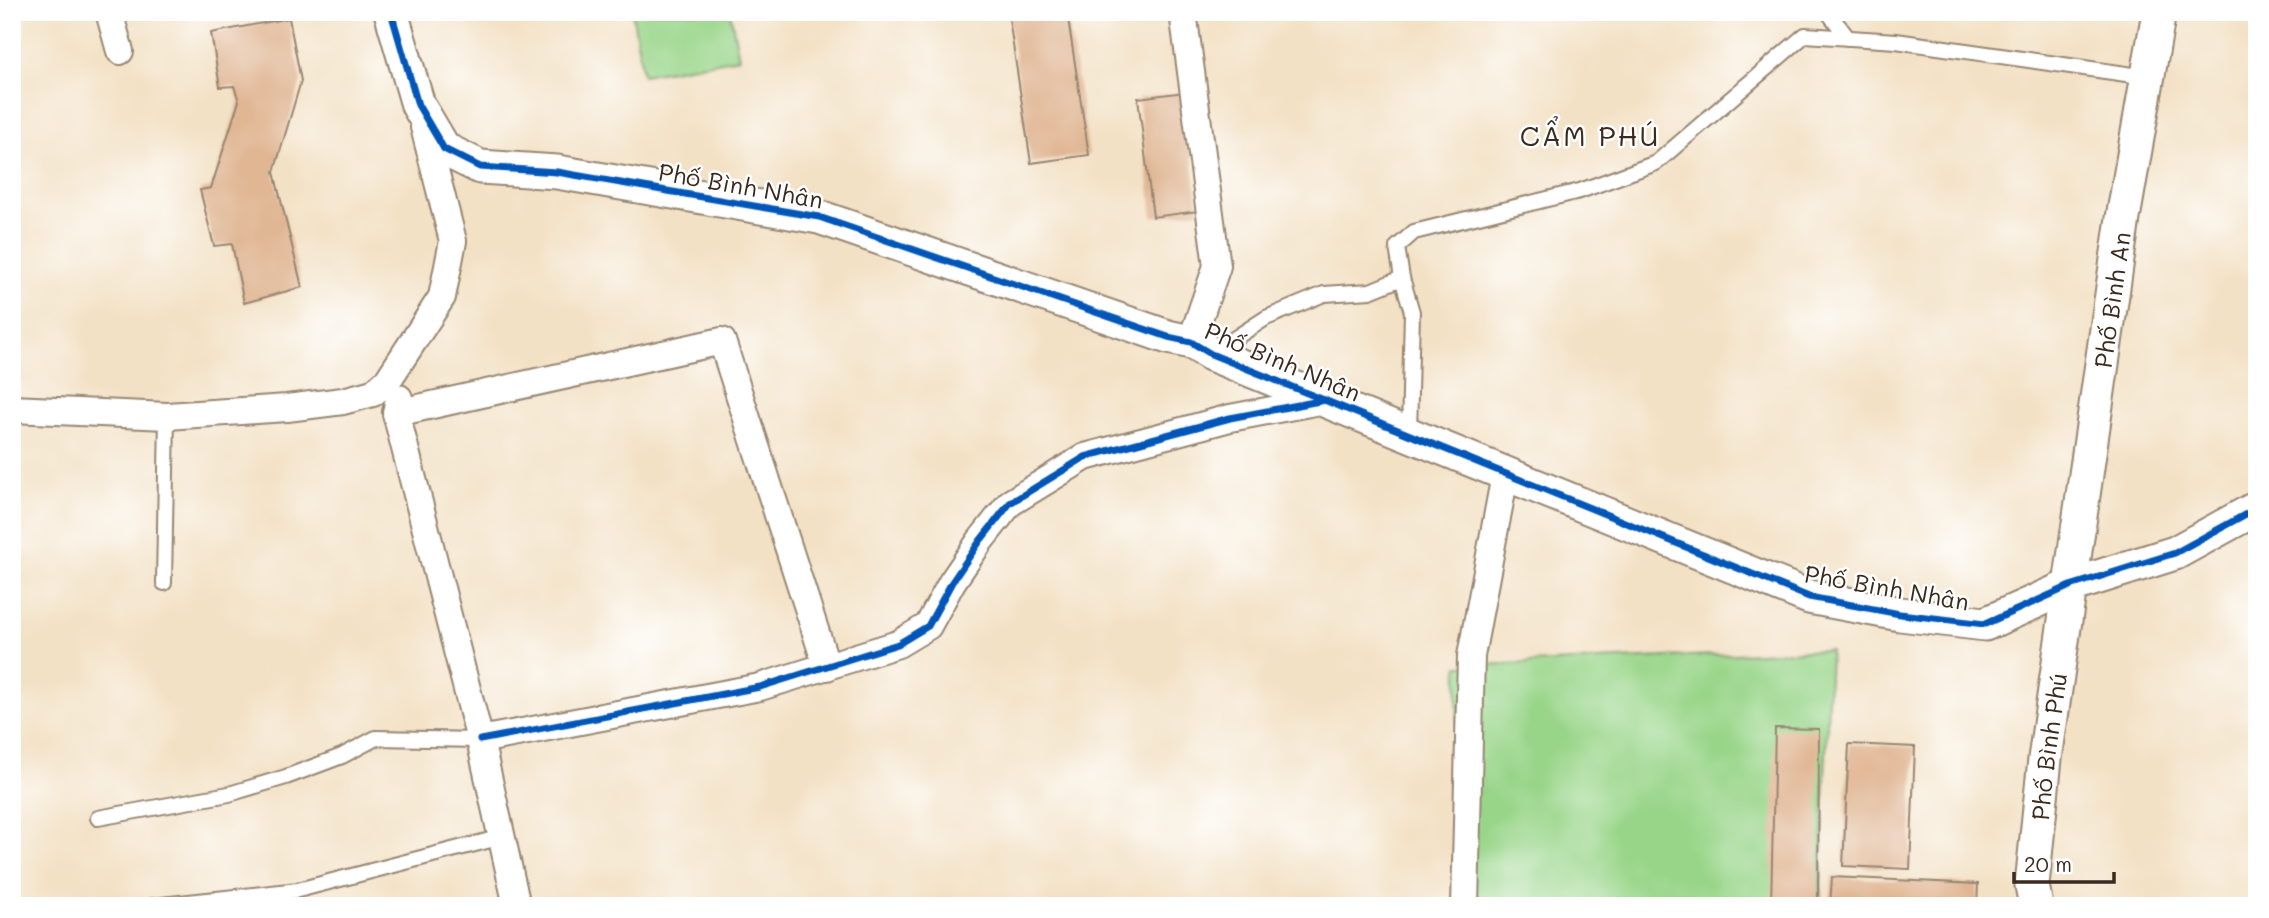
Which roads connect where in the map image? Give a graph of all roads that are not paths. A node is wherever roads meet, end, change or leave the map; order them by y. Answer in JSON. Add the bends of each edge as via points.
{"nodes":[{"id":1,"x":109,"y":12,"type":"edge"},
{"id":2,"x":391,"y":12,"type":"edge"},
{"id":3,"x":1183,"y":12,"type":"edge"},
{"id":4,"x":1828,"y":12,"type":"edge"},
{"id":5,"x":2159,"y":12,"type":"edge"},
{"id":6,"x":1848,"y":38,"type":"junction"},
{"id":7,"x":120,"y":51,"type":"dead end"},
{"id":8,"x":2147,"y":77,"type":"junction"},
{"id":9,"x":418,"y":105,"type":"junction"},
{"id":10,"x":1402,"y":278,"type":"junction"},
{"id":11,"x":1201,"y":348,"type":"junction"},
{"id":12,"x":408,"y":350,"type":"junction"},
{"id":13,"x":1325,"y":400,"type":"junction"},
{"id":14,"x":12,"y":409,"type":"edge"},
{"id":15,"x":396,"y":413,"type":"junction"},
{"id":16,"x":167,"y":416,"type":"junction"},
{"id":17,"x":1409,"y":433,"type":"junction"},
{"id":18,"x":1505,"y":474,"type":"junction"},
{"id":19,"x":2257,"y":508,"type":"edge"},
{"id":20,"x":164,"y":583,"type":"dead end"},
{"id":21,"x":2070,"y":586,"type":"junction"},
{"id":22,"x":827,"y":667,"type":"junction"},
{"id":23,"x":480,"y":740,"type":"junction"},
{"id":24,"x":98,"y":818,"type":"dead end"},
{"id":25,"x":502,"y":837,"type":"junction"},
{"id":26,"x":152,"y":906,"type":"edge"},
{"id":27,"x":517,"y":906,"type":"edge"},
{"id":28,"x":1465,"y":906,"type":"edge"},
{"id":29,"x":2036,"y":906,"type":"edge"}],
"edges":[{"from":1,"to":7,"type":"street"},
{"from":2,"to":9,"type":"street","name":"Phố Bình Nhân"},
{"from":3,"to":11,"type":"street","via":[[1217,266]]},
{"from":4,"to":6,"type":"lane"},
{"from":5,"to":8,"type":"street","name":"Phố Bình An"},
{"from":6,"to":8,"type":"lane"},
{"from":6,"to":10,"type":"lane","via":[[1804,35],[1656,163],[1580,191],[1414,232],[1396,247]]},
{"from":8,"to":21,"type":"street","name":"Phố Bình An"},
{"from":9,"to":11,"type":"street","name":"Phố Bình Nhân","via":[[444,149],[480,167],[556,172],[819,217]]},
{"from":9,"to":12,"type":"street","via":[[453,241],[442,298]]},
{"from":10,"to":11,"type":"lane","via":[[1370,291],[1324,294]]},
{"from":10,"to":17,"type":"lane","via":[[1412,312]]},
{"from":11,"to":13,"type":"street","name":"Phố Bình Nhân"},
{"from":12,"to":15,"type":"street"},
{"from":12,"to":16,"type":"street","via":[[373,393],[287,408]]},
{"from":13,"to":17,"type":"street","name":"Phố Bình Nhân"},
{"from":13,"to":22,"type":"street","via":[[1230,418],[1085,457],[1010,503],[952,582],[929,626],[898,644]]},
{"from":14,"to":16,"type":"street"},
{"from":15,"to":22,"type":"street","via":[[722,341]]},
{"from":15,"to":23,"type":"street"},
{"from":16,"to":20,"type":"lane"},
{"from":17,"to":18,"type":"street","name":"Phố Bình Nhân"},
{"from":18,"to":21,"type":"street","name":"Phố Bình Nhân","via":[[1809,597],[1985,624]]},
{"from":18,"to":28,"type":"street","via":[[1471,656]]},
{"from":19,"to":21,"type":"street","name":"Phố Bình Nhân","via":[[2175,553]]},
{"from":21,"to":29,"type":"street","name":"Phố Bình Phú","via":[[2044,771],[2032,885]]},
{"from":22,"to":23,"type":"street","via":[[760,687]]},
{"from":23,"to":24,"type":"lane","via":[[376,737],[342,756],[229,794]]},
{"from":23,"to":25,"type":"street"},
{"from":25,"to":26,"type":"lane","via":[[298,890]]},
{"from":25,"to":27,"type":"street"}]}
